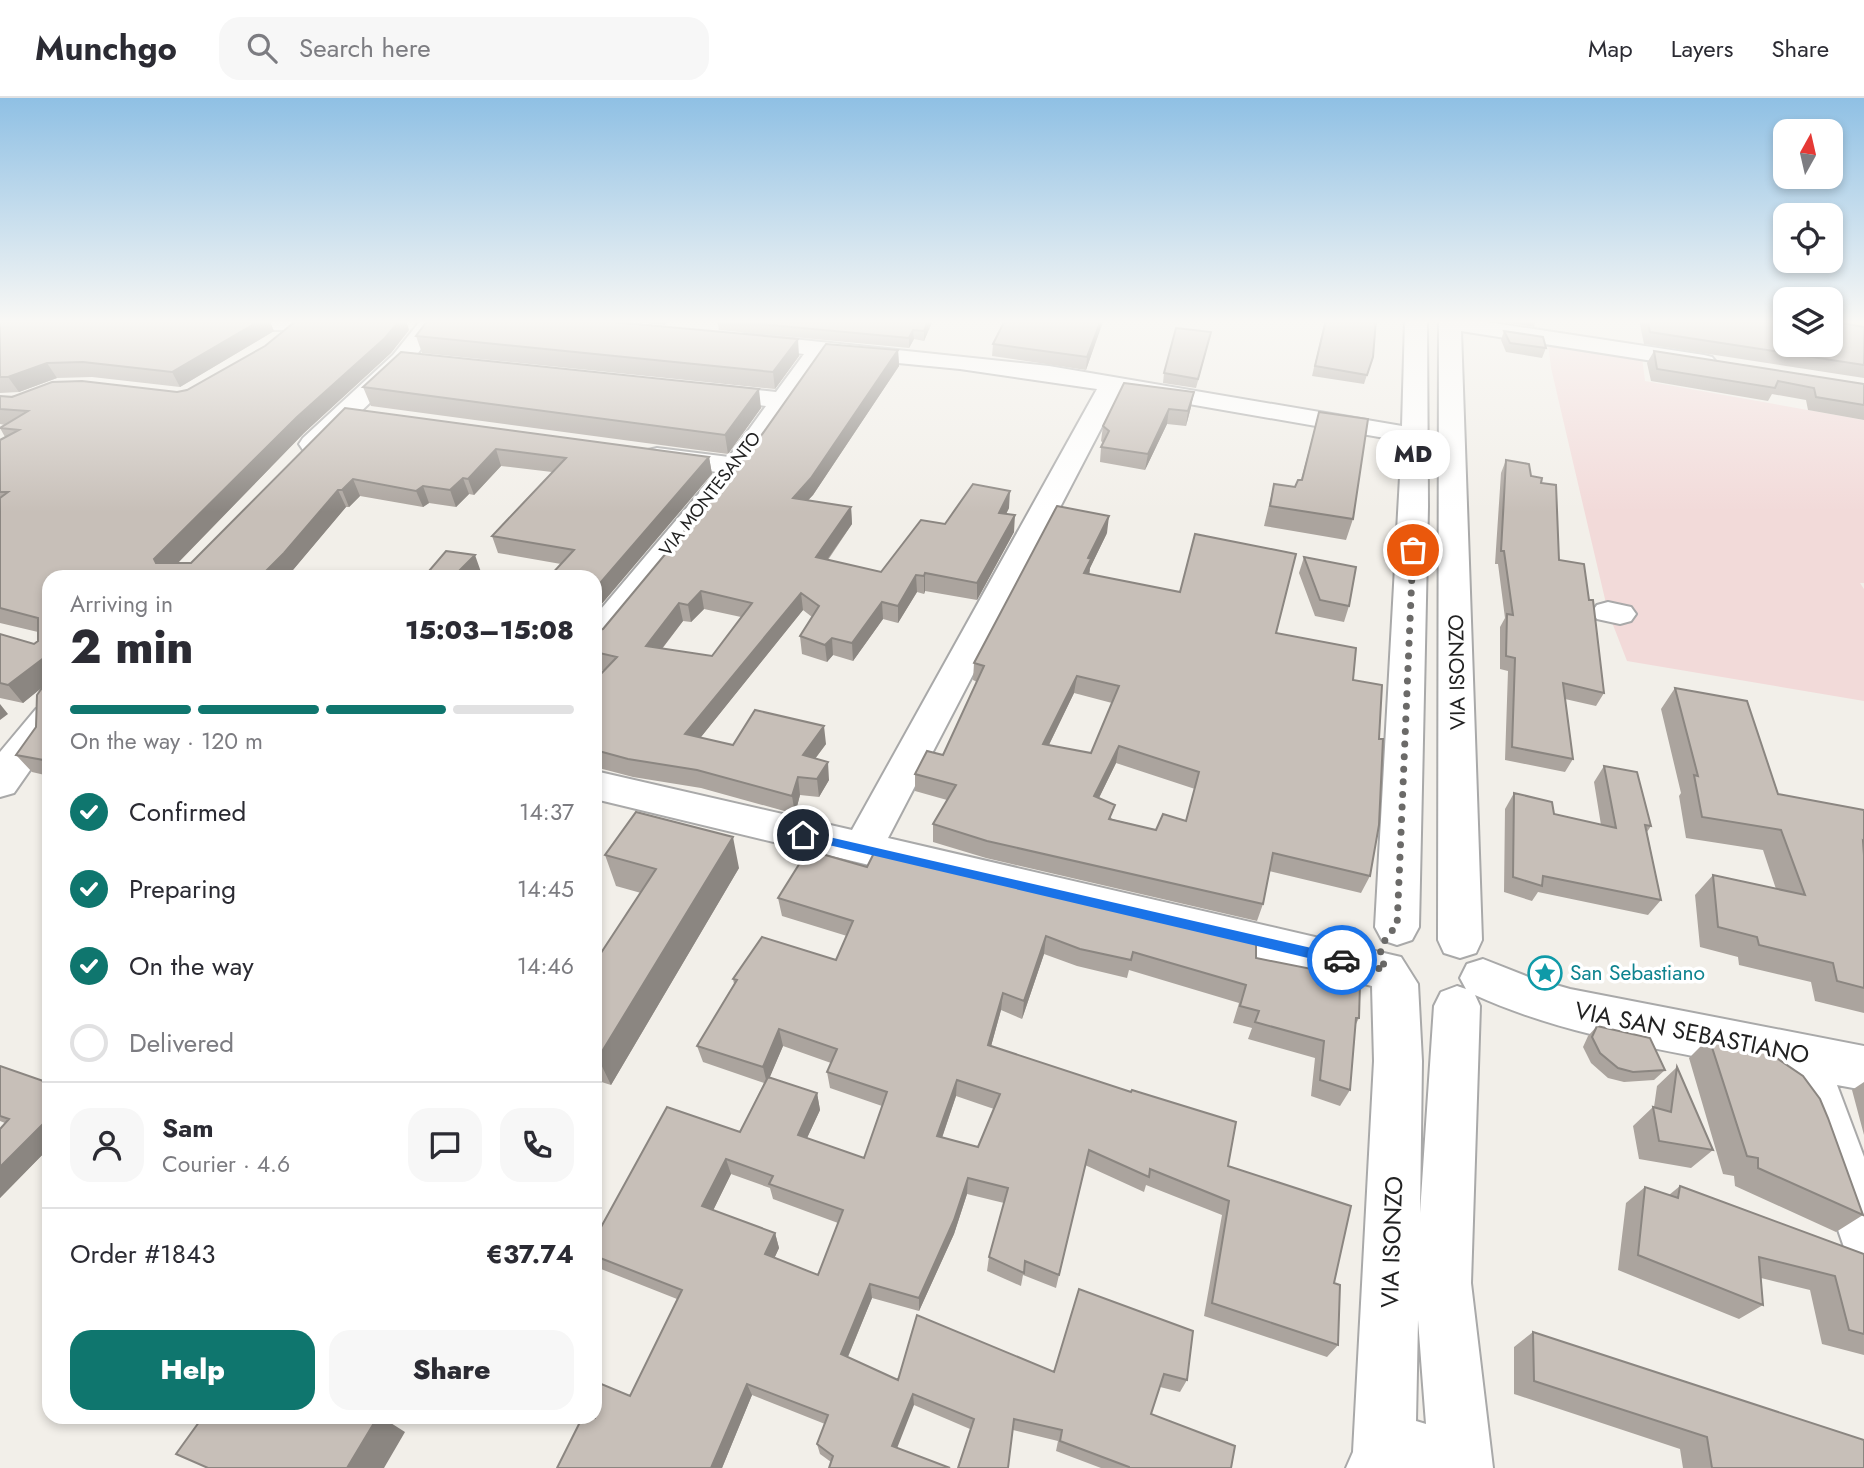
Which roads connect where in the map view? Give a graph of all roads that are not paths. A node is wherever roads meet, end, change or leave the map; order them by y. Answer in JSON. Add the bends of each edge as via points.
{"nodes":[{"id":1,"x":376,"y":384,"type":"edge"},
{"id":2,"x":794,"y":384,"type":"edge"},
{"id":3,"x":1112,"y":384,"type":"joint"},
{"id":4,"x":1416,"y":384,"type":"edge"},
{"id":5,"x":1451,"y":384,"type":"edge"},
{"id":6,"x":688,"y":390,"type":"edge"},
{"id":7,"x":783,"y":400,"type":"junction"},
{"id":8,"x":346,"y":413,"type":"junction"},
{"id":9,"x":373,"y":417,"type":"edge"},
{"id":10,"x":1416,"y":436,"type":"junction"},
{"id":11,"x":628,"y":452,"type":"edge"},
{"id":12,"x":295,"y":460,"type":"edge"},
{"id":13,"x":736,"y":466,"type":"junction"},
{"id":14,"x":1415,"y":498,"type":"junction"},
{"id":15,"x":1454,"y":504,"type":"junction"},
{"id":16,"x":602,"y":629,"type":"edge"},
{"id":17,"x":42,"y":727,"type":"edge"},
{"id":18,"x":0,"y":783,"type":"edge"},
{"id":19,"x":602,"y":787,"type":"edge"},
{"id":20,"x":862,"y":849,"type":"junction"},
{"id":21,"x":1397,"y":927,"type":"junction"},
{"id":22,"x":1467,"y":975,"type":"junction"},
{"id":23,"x":1390,"y":977,"type":"junction"},
{"id":24,"x":1801,"y":1054,"type":"junction"},
{"id":25,"x":1864,"y":1068,"type":"edge"},
{"id":26,"x":1862,"y":1218,"type":"edge"},
{"id":27,"x":1381,"y":1464,"type":"edge"},
{"id":28,"x":1445,"y":1468,"type":"edge"},
{"id":29,"x":1461,"y":1468,"type":"edge"}],
"edges":[{"from":1,"to":8,"type":"street"},
{"from":2,"to":7,"type":"street","name":"VIA MONTESANTO"},
{"from":3,"to":10,"type":"street"},
{"from":3,"to":20,"type":"street"},
{"from":4,"to":10,"type":"street"},
{"from":5,"to":15,"type":"street","name":"VIA ISONZO"},
{"from":6,"to":7,"type":"street"},
{"from":7,"to":13,"type":"street","name":"VIA MONTESANTO"},
{"from":8,"to":9,"type":"street"},
{"from":8,"to":12,"type":"street"},
{"from":10,"to":14,"type":"street"},
{"from":11,"to":13,"type":"street"},
{"from":13,"to":16,"type":"street","name":"VIA MONTESANTO"},
{"from":14,"to":15,"type":"street","via":[[1436,505]]},
{"from":14,"to":21,"type":"street"},
{"from":15,"to":22,"type":"street","name":"VIA ISONZO"},
{"from":17,"to":18,"type":"street"},
{"from":19,"to":20,"type":"street"},
{"from":20,"to":23,"type":"street"},
{"from":21,"to":22,"type":"street","name":"VIA SAN SEBASTIANO","via":[[1428,926]]},
{"from":21,"to":23,"type":"street","name":"VIA ISONZO","via":[[1380,949]]},
{"from":22,"to":23,"type":"street","via":[[1424,1002]]},
{"from":22,"to":24,"type":"street","name":"VIA SAN SEBASTIANO","via":[[1570,1009]]},
{"from":22,"to":29,"type":"street","name":"VIA ISONZO","via":[[1443,1283]]},
{"from":23,"to":27,"type":"street","name":"VIA ISONZO","via":[[1398,1061]]},
{"from":24,"to":25,"type":"street","name":"VIA SAN SEBASTIANO"},
{"from":24,"to":26,"type":"street"},
{"from":27,"to":28,"type":"street","via":[[1395,1452],[1407,1450],[1432,1457]]}]}
